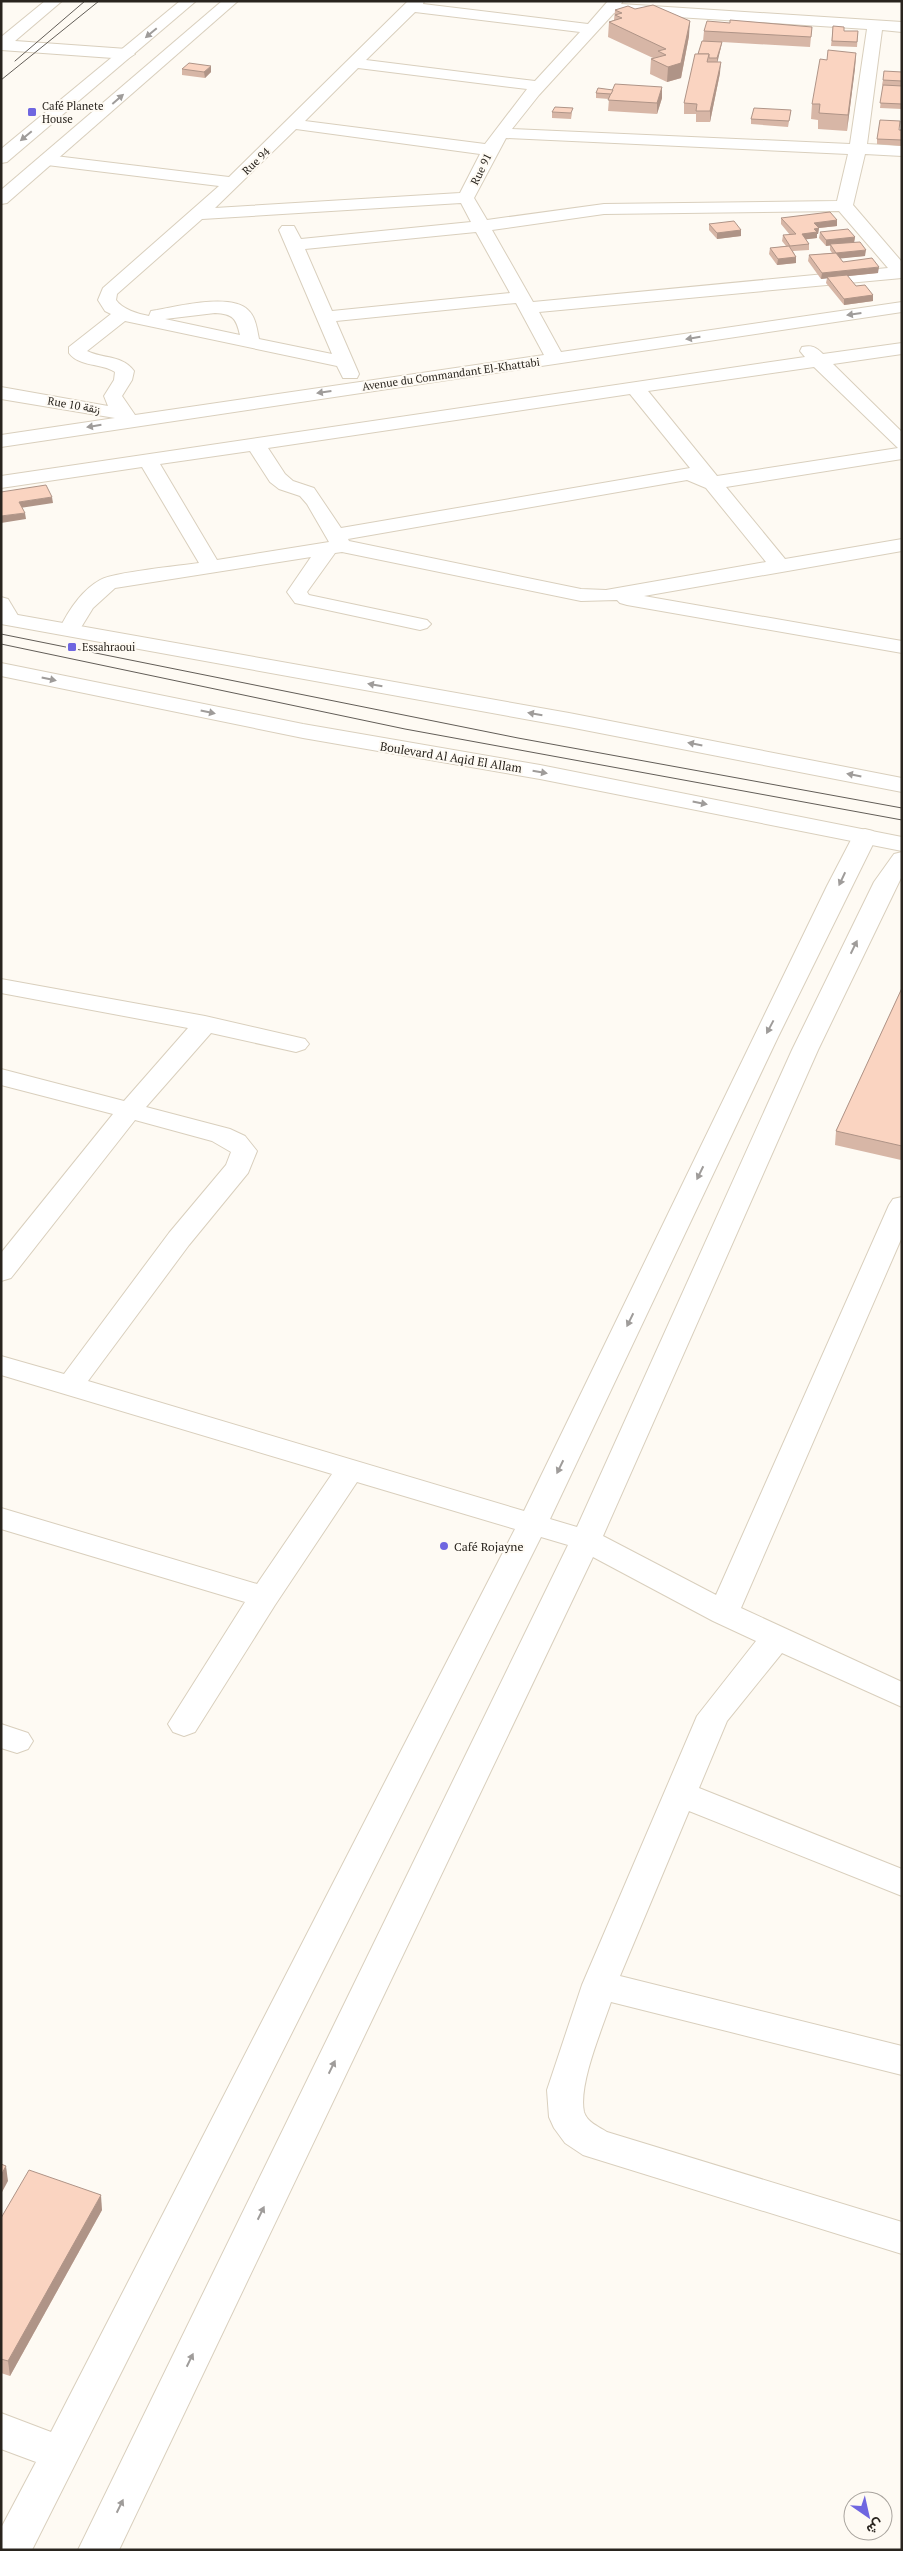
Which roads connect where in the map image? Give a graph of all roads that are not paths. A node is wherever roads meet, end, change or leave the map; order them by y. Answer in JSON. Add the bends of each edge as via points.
{"nodes":[{"id":1,"x":55,"y":1,"type":"edge"},
{"id":2,"x":189,"y":1,"type":"edge"},
{"id":3,"x":231,"y":1,"type":"edge"},
{"id":4,"x":415,"y":4,"type":"edge"},
{"id":5,"x":614,"y":4,"type":"edge"},
{"id":6,"x":692,"y":7,"type":"edge"},
{"id":7,"x":875,"y":25,"type":"junction"},
{"id":8,"x":902,"y":26,"type":"edge"},
{"id":9,"x":591,"y":29,"type":"junction"},
{"id":10,"x":1,"y":45,"type":"edge"},
{"id":11,"x":127,"y":54,"type":"junction"},
{"id":12,"x":354,"y":63,"type":"junction"},
{"id":13,"x":538,"y":86,"type":"junction"},
{"id":14,"x":867,"y":86,"type":"junction"},
{"id":15,"x":884,"y":87,"type":"edge"},
{"id":16,"x":293,"y":124,"type":"junction"},
{"id":17,"x":502,"y":133,"type":"junction"},
{"id":18,"x":858,"y":148,"type":"junction"},
{"id":19,"x":490,"y":150,"type":"junction"},
{"id":20,"x":902,"y":151,"type":"edge"},
{"id":21,"x":1,"y":158,"type":"edge"},
{"id":22,"x":47,"y":160,"type":"junction"},
{"id":23,"x":233,"y":183,"type":"junction"},
{"id":24,"x":466,"y":198,"type":"junction"},
{"id":25,"x":1,"y":200,"type":"edge"},
{"id":26,"x":844,"y":206,"type":"junction"},
{"id":27,"x":280,"y":208,"type":"junction"},
{"id":28,"x":197,"y":214,"type":"junction"},
{"id":29,"x":482,"y":226,"type":"junction"},
{"id":30,"x":294,"y":245,"type":"junction"},
{"id":31,"x":901,"y":273,"type":"edge"},
{"id":32,"x":524,"y":303,"type":"junction"},
{"id":33,"x":902,"y":307,"type":"edge"},
{"id":34,"x":128,"y":316,"type":"junction"},
{"id":35,"x":325,"y":317,"type":"junction"},
{"id":36,"x":902,"y":324,"type":"edge"},
{"id":37,"x":796,"y":338,"type":"junction"},
{"id":38,"x":250,"y":341,"type":"junction"},
{"id":39,"x":902,"y":348,"type":"edge"},
{"id":40,"x":556,"y":359,"type":"junction"},
{"id":41,"x":817,"y":359,"type":"junction"},
{"id":42,"x":344,"y":362,"type":"junction"},
{"id":43,"x":356,"y":387,"type":"junction"},
{"id":44,"x":634,"y":388,"type":"junction"},
{"id":45,"x":1,"y":393,"type":"edge"},
{"id":46,"x":126,"y":414,"type":"junction"},
{"id":47,"x":146,"y":417,"type":"junction"},
{"id":48,"x":1,"y":441,"type":"edge"},
{"id":49,"x":256,"y":444,"type":"junction"},
{"id":50,"x":901,"y":445,"type":"edge"},
{"id":51,"x":1,"y":456,"type":"edge"},
{"id":52,"x":148,"y":460,"type":"junction"},
{"id":53,"x":1,"y":482,"type":"edge"},
{"id":54,"x":712,"y":483,"type":"junction"},
{"id":55,"x":335,"y":543,"type":"junction"},
{"id":56,"x":902,"y":545,"type":"edge"},
{"id":57,"x":211,"y":566,"type":"junction"},
{"id":58,"x":780,"y":566,"type":"junction"},
{"id":59,"x":606,"y":596,"type":"junction"},
{"id":60,"x":4,"y":613,"type":"edge"},
{"id":61,"x":420,"y":624,"type":"dead end"},
{"id":62,"x":70,"y":630,"type":"junction"},
{"id":63,"x":902,"y":647,"type":"edge"},
{"id":64,"x":1,"y":669,"type":"edge"},
{"id":65,"x":902,"y":785,"type":"edge"},
{"id":66,"x":865,"y":836,"type":"junction"},
{"id":67,"x":902,"y":844,"type":"edge"},
{"id":68,"x":902,"y":859,"type":"edge"},
{"id":69,"x":1,"y":986,"type":"edge"},
{"id":70,"x":205,"y":1024,"type":"junction"},
{"id":71,"x":296,"y":1044,"type":"dead end"},
{"id":72,"x":1,"y":1077,"type":"edge"},
{"id":73,"x":130,"y":1110,"type":"junction"},
{"id":74,"x":902,"y":1204,"type":"edge"},
{"id":75,"x":894,"y":1247,"type":"edge"},
{"id":76,"x":1,"y":1272,"type":"edge"},
{"id":77,"x":1,"y":1365,"type":"edge"},
{"id":78,"x":70,"y":1386,"type":"junction"},
{"id":79,"x":350,"y":1470,"type":"junction"},
{"id":80,"x":1,"y":1518,"type":"edge"},
{"id":81,"x":532,"y":1525,"type":"junction"},
{"id":82,"x":586,"y":1540,"type":"junction"},
{"id":83,"x":264,"y":1597,"type":"junction"},
{"id":84,"x":724,"y":1613,"type":"junction"},
{"id":85,"x":777,"y":1637,"type":"junction"},
{"id":86,"x":902,"y":1695,"type":"edge"},
{"id":87,"x":184,"y":1724,"type":"dead end"},
{"id":88,"x":679,"y":1794,"type":"junction"},
{"id":89,"x":902,"y":1883,"type":"edge"},
{"id":90,"x":599,"y":1986,"type":"junction"},
{"id":91,"x":902,"y":2061,"type":"edge"},
{"id":92,"x":902,"y":2238,"type":"edge"},
{"id":93,"x":1,"y":2431,"type":"edge"},
{"id":94,"x":60,"y":2453,"type":"junction"},
{"id":95,"x":11,"y":2550,"type":"edge"},
{"id":96,"x":98,"y":2550,"type":"edge"}],
"edges":[{"from":1,"to":10,"type":"street"},
{"from":2,"to":11,"type":"street","one_way":true},
{"from":22,"to":3,"type":"street","one_way":true},
{"from":4,"to":9,"type":"street"},
{"from":4,"to":12,"type":"street","name":"Rue 94"},
{"from":5,"to":6,"type":"street"},
{"from":5,"to":9,"type":"street","name":"Rue 91"},
{"from":6,"to":7,"type":"street"},
{"from":7,"to":8,"type":"street"},
{"from":7,"to":14,"type":"street"},
{"from":9,"to":13,"type":"street","name":"Rue 91"},
{"from":10,"to":11,"type":"street"},
{"from":11,"to":21,"type":"street","one_way":true},
{"from":12,"to":13,"type":"street"},
{"from":12,"to":16,"type":"street","name":"Rue 94"},
{"from":13,"to":17,"type":"street","name":"Rue 91"},
{"from":14,"to":15,"type":"street"},
{"from":14,"to":18,"type":"street"},
{"from":16,"to":19,"type":"street"},
{"from":16,"to":23,"type":"street","name":"Rue 94"},
{"from":17,"to":18,"type":"street"},
{"from":17,"to":19,"type":"street","name":"Rue 91"},
{"from":18,"to":20,"type":"street"},
{"from":18,"to":26,"type":"street"},
{"from":19,"to":24,"type":"street","name":"Rue 91"},
{"from":22,"to":23,"type":"street"},
{"from":22,"to":25,"type":"street"},
{"from":23,"to":28,"type":"street","name":"Rue 94"},
{"from":24,"to":27,"type":"street"},
{"from":24,"to":29,"type":"street","name":"Rue 91"},
{"from":26,"to":29,"type":"street","via":[[627,207]]},
{"from":26,"to":31,"type":"street"},
{"from":27,"to":28,"type":"street"},
{"from":27,"to":30,"type":"street"},
{"from":28,"to":34,"type":"street","name":"Rue 94","via":[[109,292],[106,300],[111,307]]},
{"from":29,"to":30,"type":"street"},
{"from":29,"to":32,"type":"street","name":"Rue 91"},
{"from":30,"to":35,"type":"street"},
{"from":31,"to":32,"type":"street"},
{"from":32,"to":35,"type":"street"},
{"from":32,"to":40,"type":"street","name":"Rue 91"},
{"from":33,"to":40,"type":"street","name":"Avenue du Commandant El-Khattabi","one_way":true},
{"from":34,"to":38,"type":"street"},
{"from":34,"to":38,"type":"street","via":[[222,307],[234,309],[242,314]]},
{"from":34,"to":46,"type":"street","via":[[78,348],[78,353],[85,359],[121,366],[125,371],[113,396]]},
{"from":35,"to":42,"type":"street"},
{"from":36,"to":37,"type":"street","name":"Avenue du Commandant El-Khattabi"},
{"from":37,"to":41,"type":"street"},
{"from":37,"to":51,"type":"street","name":"Avenue du Commandant El-Khattabi"},
{"from":38,"to":42,"type":"street"},
{"from":39,"to":41,"type":"street"},
{"from":40,"to":43,"type":"street","name":"Avenue du Commandant El-Khattabi"},
{"from":41,"to":44,"type":"street"},
{"from":41,"to":50,"type":"street"},
{"from":42,"to":43,"type":"street"},
{"from":43,"to":47,"type":"street","name":"Avenue du Commandant El-Khattabi","one_way":true},
{"from":44,"to":49,"type":"street"},
{"from":44,"to":54,"type":"street"},
{"from":45,"to":46,"type":"street","name":"Rue 10 زنقة"},
{"from":46,"to":47,"type":"street","name":"Rue 10 زنقة"},
{"from":47,"to":48,"type":"street","name":"Avenue du Commandant El-Khattabi","one_way":true},
{"from":49,"to":52,"type":"street"},
{"from":49,"to":55,"type":"street","via":[[278,478],[286,485],[307,492]]},
{"from":50,"to":54,"type":"street"},
{"from":52,"to":53,"type":"street"},
{"from":52,"to":57,"type":"street"},
{"from":54,"to":55,"type":"street","via":[[687,474]]},
{"from":54,"to":58,"type":"street"},
{"from":55,"to":57,"type":"street"},
{"from":55,"to":59,"type":"street","via":[[580,595]]},
{"from":55,"to":61,"type":"street","via":[[297,592],[302,599]]},
{"from":56,"to":58,"type":"street"},
{"from":57,"to":62,"type":"street","via":[[109,583],[96,592],[75,617]]},
{"from":58,"to":59,"type":"street"},
{"from":59,"to":63,"type":"street"},
{"from":60,"to":62,"type":"street"},
{"from":65,"to":62,"type":"street","one_way":true,"via":[[568,720]]},
{"from":64,"to":66,"type":"street","name":"Boulevard Al Aqid El Allam","one_way":true,"via":[[311,733],[540,772]]},
{"from":66,"to":67,"type":"street","name":"Boulevard Al Aqid El Allam"},
{"from":66,"to":81,"type":"street","one_way":true},
{"from":82,"to":68,"type":"street","one_way":true,"via":[[809,1041],[886,882]]},
{"from":69,"to":70,"type":"street"},
{"from":70,"to":71,"type":"street"},
{"from":70,"to":73,"type":"street"},
{"from":72,"to":73,"type":"street"},
{"from":73,"to":76,"type":"street"},
{"from":73,"to":78,"type":"street","via":[[221,1136],[236,1142],[244,1152],[239,1166],[179,1239]]},
{"from":74,"to":75,"type":"street"},
{"from":75,"to":84,"type":"street"},
{"from":77,"to":78,"type":"street"},
{"from":78,"to":79,"type":"street"},
{"from":79,"to":81,"type":"street"},
{"from":79,"to":83,"type":"street"},
{"from":80,"to":83,"type":"street"},
{"from":81,"to":82,"type":"street"},
{"from":81,"to":94,"type":"street"},
{"from":82,"to":84,"type":"street"},
{"from":96,"to":82,"type":"street","one_way":true},
{"from":83,"to":87,"type":"street"},
{"from":84,"to":85,"type":"street"},
{"from":85,"to":86,"type":"street"},
{"from":85,"to":88,"type":"street","via":[[713,1716]]},
{"from":88,"to":89,"type":"street","via":[[837,1854]]},
{"from":88,"to":90,"type":"street"},
{"from":90,"to":91,"type":"street"},
{"from":90,"to":92,"type":"street","via":[[565,2090],[567,2116],[578,2132],[596,2144]]},
{"from":93,"to":94,"type":"street"},
{"from":94,"to":95,"type":"street"}]}
